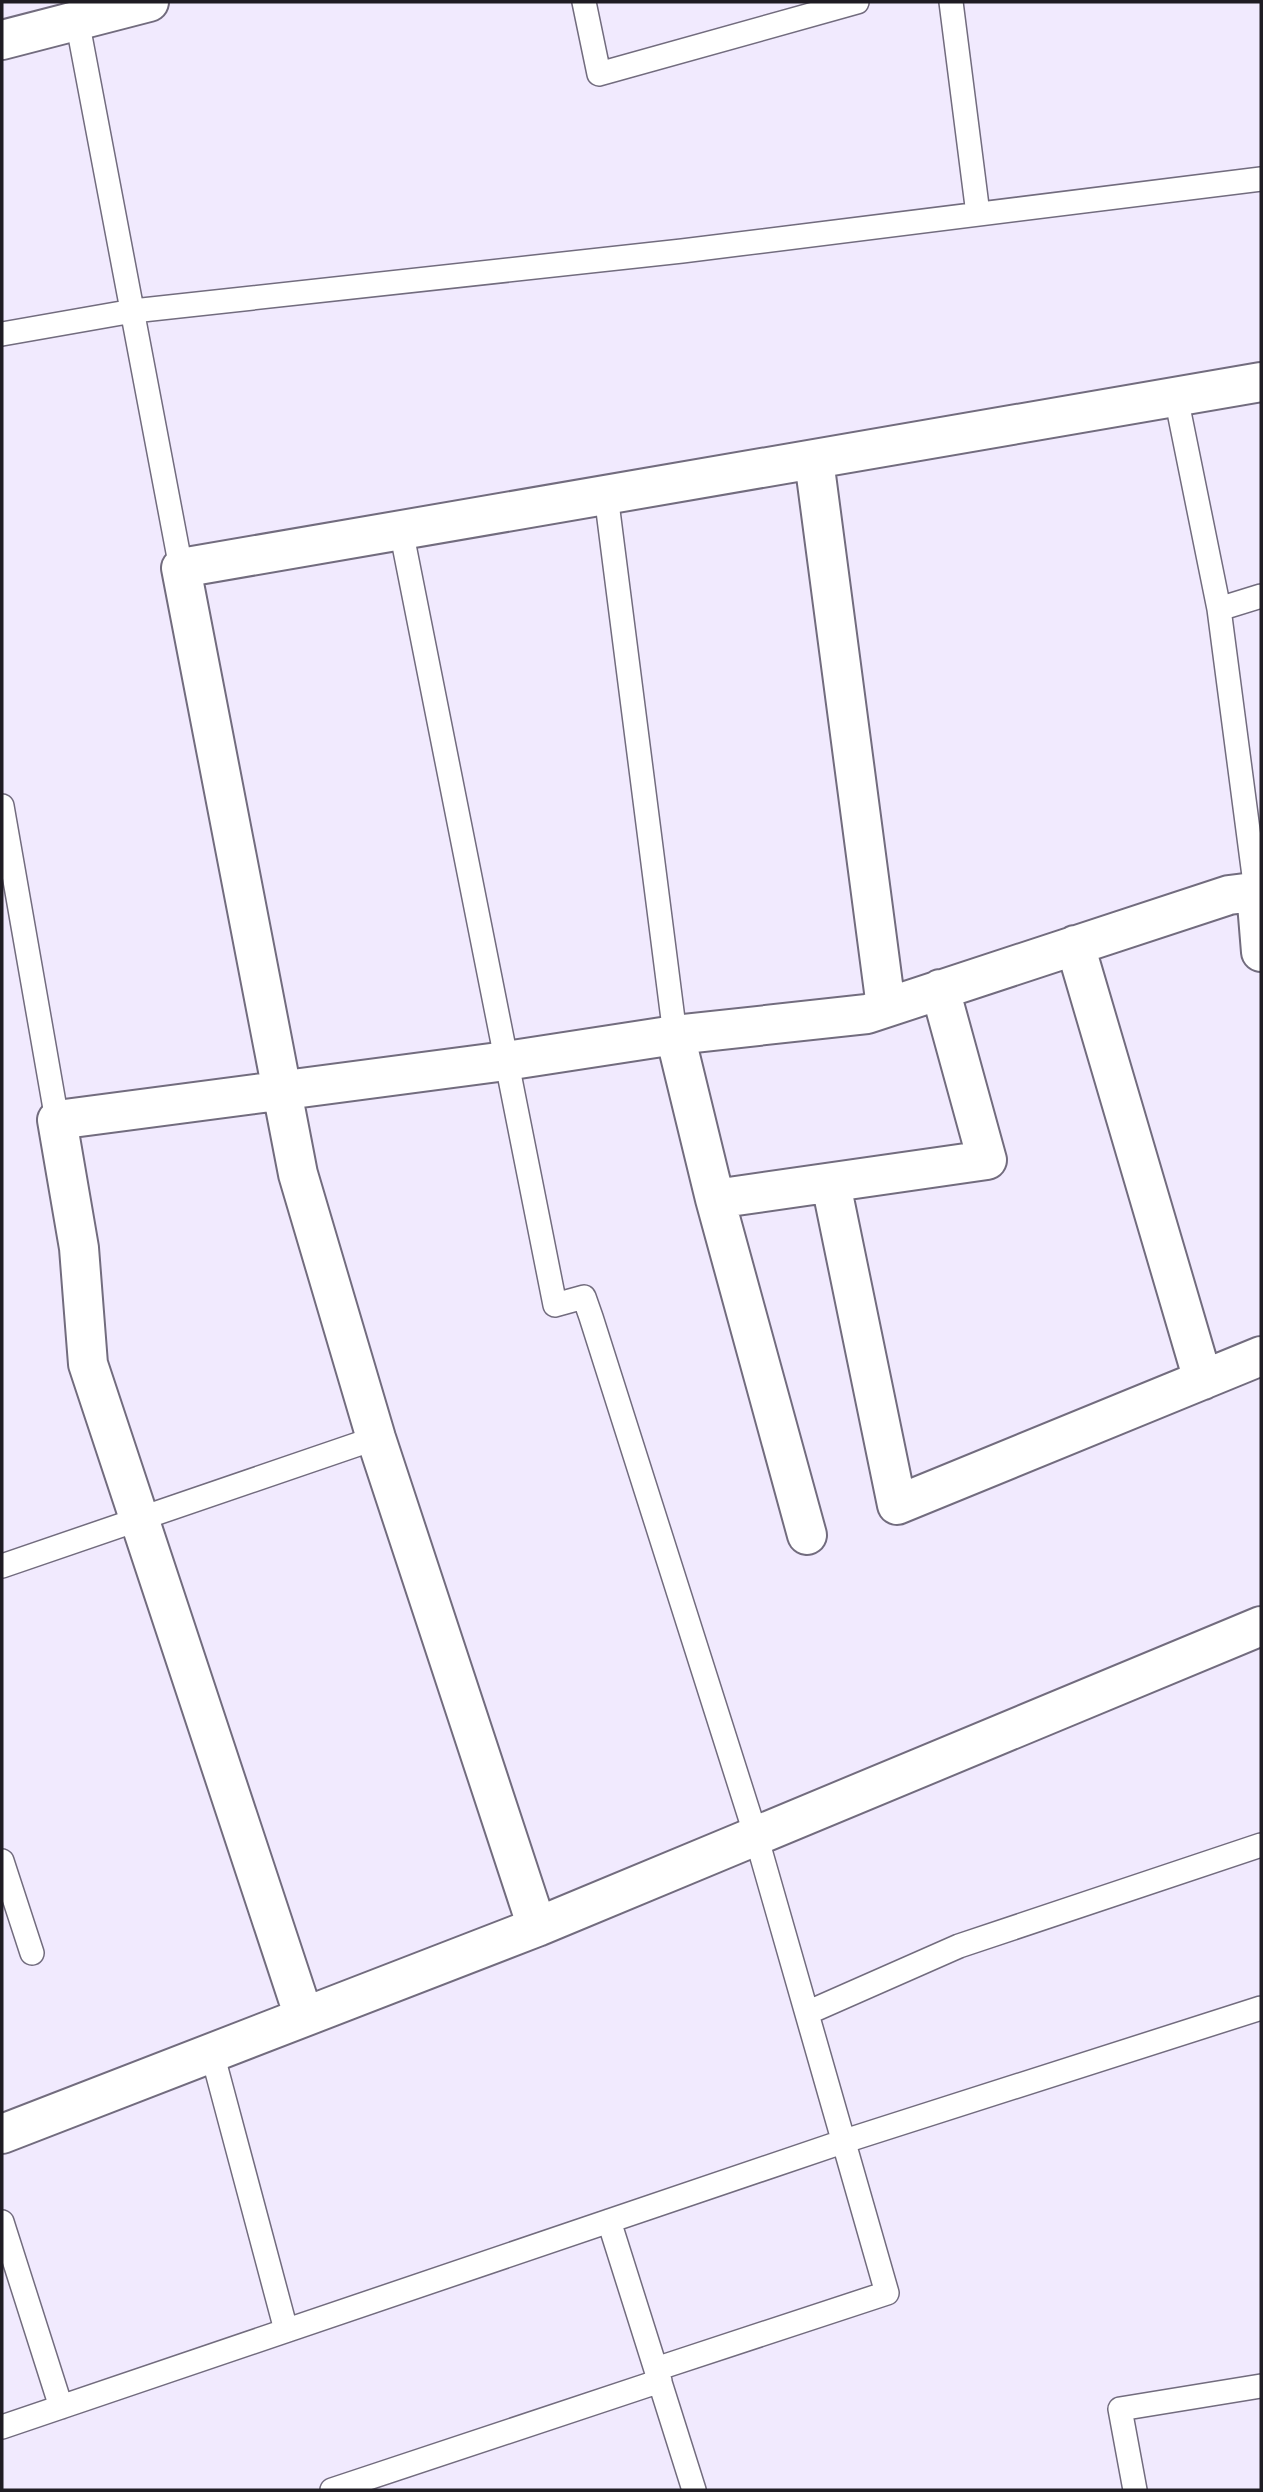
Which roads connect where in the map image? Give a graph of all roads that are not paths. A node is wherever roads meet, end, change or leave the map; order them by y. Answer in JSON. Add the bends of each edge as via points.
{"nodes":[{"id":1,"x":149,"y":2,"type":"edge"},
{"id":2,"x":584,"y":2,"type":"edge"},
{"id":3,"x":857,"y":2,"type":"edge"},
{"id":4,"x":951,"y":2,"type":"edge"},
{"id":5,"x":77,"y":20,"type":"junction"},
{"id":6,"x":2,"y":40,"type":"edge"},
{"id":7,"x":1261,"y":179,"type":"edge"},
{"id":8,"x":978,"y":214,"type":"junction"},
{"id":9,"x":132,"y":311,"type":"junction"},
{"id":10,"x":2,"y":334,"type":"edge"},
{"id":11,"x":1261,"y":383,"type":"edge"},
{"id":12,"x":1175,"y":397,"type":"junction"},
{"id":13,"x":814,"y":460,"type":"junction"},
{"id":14,"x":606,"y":495,"type":"junction"},
{"id":15,"x":401,"y":530,"type":"junction"},
{"id":16,"x":181,"y":568,"type":"junction"},
{"id":17,"x":1261,"y":596,"type":"edge"},
{"id":18,"x":1219,"y":609,"type":"junction"},
{"id":19,"x":2,"y":806,"type":"edge"},
{"id":20,"x":1259,"y":891,"type":"edge"},
{"id":21,"x":1075,"y":945,"type":"junction"},
{"id":22,"x":1261,"y":953,"type":"edge"},
{"id":23,"x":940,"y":989,"type":"junction"},
{"id":24,"x":886,"y":1007,"type":"junction"},
{"id":25,"x":675,"y":1035,"type":"junction"},
{"id":26,"x":506,"y":1061,"type":"junction"},
{"id":27,"x":282,"y":1091,"type":"junction"},
{"id":28,"x":57,"y":1120,"type":"junction"},
{"id":29,"x":831,"y":1184,"type":"junction"},
{"id":30,"x":715,"y":1199,"type":"junction"},
{"id":31,"x":1261,"y":1356,"type":"edge"},
{"id":32,"x":1203,"y":1380,"type":"junction"},
{"id":33,"x":376,"y":1438,"type":"junction"},
{"id":34,"x":139,"y":1519,"type":"junction"},
{"id":35,"x":807,"y":1535,"type":"dead end"},
{"id":36,"x":2,"y":1566,"type":"edge"},
{"id":37,"x":1261,"y":1626,"type":"edge"},
{"id":38,"x":756,"y":1836,"type":"junction"},
{"id":39,"x":1261,"y":1846,"type":"edge"},
{"id":40,"x":2,"y":1861,"type":"edge"},
{"id":41,"x":537,"y":1927,"type":"junction"},
{"id":42,"x":32,"y":1953,"type":"dead end"},
{"id":43,"x":1261,"y":2008,"type":"edge"},
{"id":44,"x":807,"y":2013,"type":"junction"},
{"id":45,"x":304,"y":2017,"type":"junction"},
{"id":46,"x":212,"y":2053,"type":"junction"},
{"id":47,"x":2,"y":2134,"type":"edge"},
{"id":48,"x":845,"y":2141,"type":"junction"},
{"id":49,"x":2,"y":2221,"type":"edge"},
{"id":50,"x":609,"y":2221,"type":"junction"},
{"id":51,"x":286,"y":2330,"type":"junction"},
{"id":52,"x":658,"y":2375,"type":"junction"},
{"id":53,"x":1261,"y":2386,"type":"edge"},
{"id":54,"x":61,"y":2407,"type":"junction"},
{"id":55,"x":2,"y":2427,"type":"edge"},
{"id":56,"x":332,"y":2490,"type":"edge"},
{"id":57,"x":694,"y":2490,"type":"edge"},
{"id":58,"x":1135,"y":2490,"type":"edge"}],
"edges":[{"from":1,"to":5,"type":"street"},
{"from":2,"to":3,"type":"lane","via":[[599,74]]},
{"from":4,"to":8,"type":"lane"},
{"from":5,"to":6,"type":"street"},
{"from":5,"to":9,"type":"lane"},
{"from":7,"to":8,"type":"lane"},
{"from":8,"to":9,"type":"lane","via":[[669,253]]},
{"from":9,"to":10,"type":"lane"},
{"from":9,"to":16,"type":"lane"},
{"from":11,"to":12,"type":"street"},
{"from":12,"to":13,"type":"street"},
{"from":12,"to":18,"type":"lane"},
{"from":13,"to":14,"type":"street"},
{"from":13,"to":24,"type":"street"},
{"from":14,"to":15,"type":"street"},
{"from":14,"to":25,"type":"lane"},
{"from":15,"to":16,"type":"street"},
{"from":15,"to":26,"type":"lane"},
{"from":16,"to":27,"type":"street"},
{"from":17,"to":18,"type":"lane"},
{"from":18,"to":20,"type":"lane"},
{"from":19,"to":28,"type":"lane"},
{"from":20,"to":21,"type":"street","via":[[1229,895]]},
{"from":20,"to":22,"type":"street"},
{"from":21,"to":23,"type":"street"},
{"from":21,"to":32,"type":"street"},
{"from":23,"to":24,"type":"street"},
{"from":23,"to":29,"type":"street","via":[[987,1160]]},
{"from":24,"to":25,"type":"street","via":[[867,1014]]},
{"from":25,"to":26,"type":"street"},
{"from":25,"to":30,"type":"street"},
{"from":26,"to":27,"type":"street"},
{"from":26,"to":38,"type":"lane","via":[[555,1305],[584,1297]]},
{"from":27,"to":28,"type":"street"},
{"from":27,"to":33,"type":"street","via":[[298,1174]]},
{"from":28,"to":34,"type":"street","via":[[79,1248],[88,1364]]},
{"from":29,"to":30,"type":"street"},
{"from":29,"to":32,"type":"street","via":[[897,1505]]},
{"from":30,"to":35,"type":"street"},
{"from":31,"to":32,"type":"street"},
{"from":33,"to":34,"type":"lane"},
{"from":33,"to":41,"type":"street"},
{"from":34,"to":36,"type":"lane"},
{"from":34,"to":45,"type":"street"},
{"from":37,"to":38,"type":"street"},
{"from":38,"to":41,"type":"street"},
{"from":38,"to":44,"type":"lane"},
{"from":39,"to":44,"type":"lane","via":[[959,1946]]},
{"from":40,"to":42,"type":"lane"},
{"from":41,"to":45,"type":"street"},
{"from":43,"to":48,"type":"lane"},
{"from":44,"to":48,"type":"lane"},
{"from":45,"to":46,"type":"street"},
{"from":46,"to":47,"type":"street"},
{"from":46,"to":51,"type":"lane"},
{"from":48,"to":50,"type":"lane"},
{"from":48,"to":52,"type":"lane","via":[[887,2294]]},
{"from":49,"to":54,"type":"lane"},
{"from":50,"to":51,"type":"lane"},
{"from":50,"to":52,"type":"lane"},
{"from":51,"to":54,"type":"lane"},
{"from":52,"to":56,"type":"lane"},
{"from":52,"to":57,"type":"lane"},
{"from":53,"to":58,"type":"lane","via":[[1120,2409]]},
{"from":54,"to":55,"type":"lane"}]}
